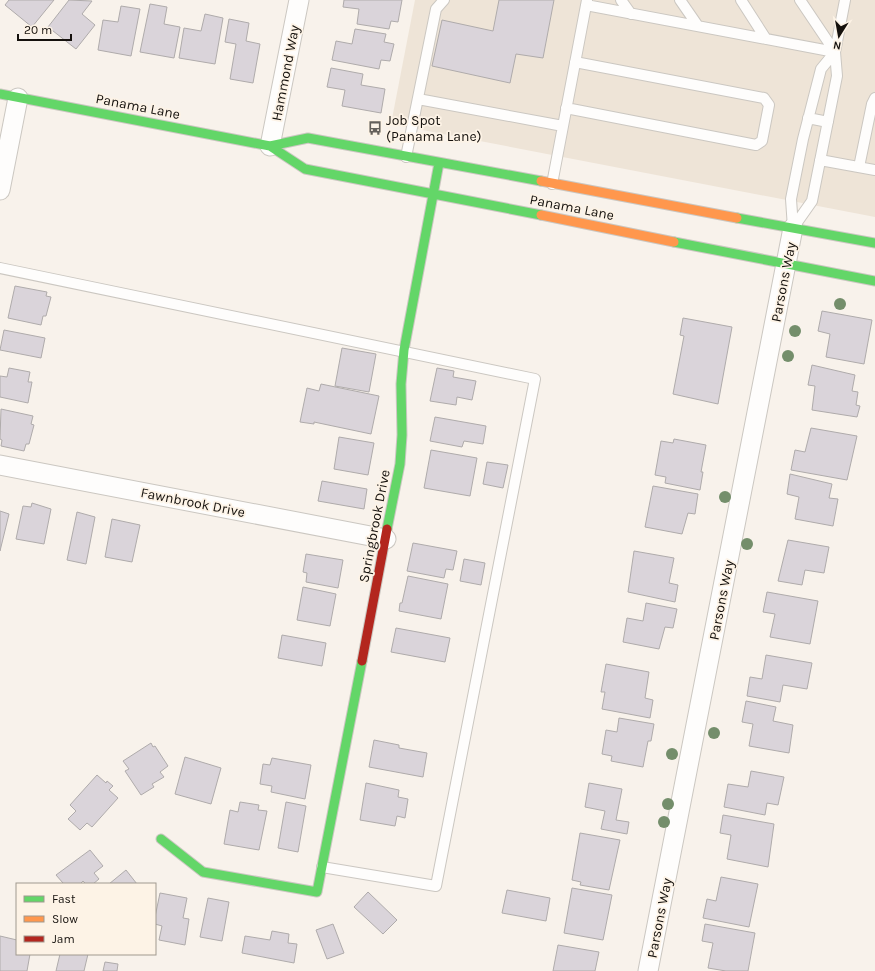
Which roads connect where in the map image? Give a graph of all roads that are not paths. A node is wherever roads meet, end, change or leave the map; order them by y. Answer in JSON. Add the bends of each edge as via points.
{"nodes":[{"id":1,"x":299,"y":0,"type":"edge"},
{"id":2,"x":444,"y":0,"type":"edge"},
{"id":3,"x":621,"y":0,"type":"edge"},
{"id":4,"x":680,"y":0,"type":"edge"},
{"id":5,"x":741,"y":0,"type":"edge"},
{"id":6,"x":800,"y":0,"type":"edge"},
{"id":7,"x":845,"y":0,"type":"edge"},
{"id":8,"x":586,"y":3,"type":"edge"},
{"id":9,"x":631,"y":14,"type":"junction"},
{"id":10,"x":698,"y":26,"type":"junction"},
{"id":11,"x":766,"y":39,"type":"junction"},
{"id":12,"x":835,"y":52,"type":"junction"},
{"id":13,"x":575,"y":62,"type":"junction"},
{"id":14,"x":9,"y":96,"type":"edge"},
{"id":15,"x":875,"y":98,"type":"edge"},
{"id":16,"x":418,"y":99,"type":"junction"},
{"id":17,"x":566,"y":108,"type":"junction"},
{"id":18,"x":808,"y":118,"type":"junction"},
{"id":19,"x":828,"y":122,"type":"junction"},
{"id":20,"x":563,"y":126,"type":"junction"},
{"id":21,"x":270,"y":146,"type":"junction"},
{"id":22,"x":406,"y":158,"type":"junction"},
{"id":23,"x":820,"y":160,"type":"junction"},
{"id":24,"x":439,"y":163,"type":"junction"},
{"id":25,"x":860,"y":167,"type":"junction"},
{"id":26,"x":875,"y":170,"type":"edge"},
{"id":27,"x":552,"y":184,"type":"junction"},
{"id":28,"x":0,"y":190,"type":"edge"},
{"id":29,"x":433,"y":194,"type":"junction"},
{"id":30,"x":793,"y":228,"type":"junction"},
{"id":31,"x":875,"y":243,"type":"edge"},
{"id":32,"x":786,"y":262,"type":"junction"},
{"id":33,"x":0,"y":268,"type":"edge"},
{"id":34,"x":875,"y":281,"type":"edge"},
{"id":35,"x":404,"y":350,"type":"junction"},
{"id":36,"x":0,"y":465,"type":"edge"},
{"id":37,"x":386,"y":540,"type":"junction"},
{"id":38,"x":161,"y":839,"type":"dead end"},
{"id":39,"x":322,"y":867,"type":"junction"},
{"id":40,"x":648,"y":971,"type":"edge"}],
"edges":[{"from":1,"to":21,"type":"street","name":"Hammond Way"},
{"from":2,"to":16,"type":"lane","via":[[436,8]]},
{"from":3,"to":9,"type":"lane"},
{"from":4,"to":10,"type":"lane"},
{"from":5,"to":11,"type":"lane"},
{"from":6,"to":12,"type":"lane"},
{"from":7,"to":12,"type":"lane"},
{"from":8,"to":9,"type":"lane"},
{"from":8,"to":13,"type":"lane"},
{"from":9,"to":10,"type":"lane"},
{"from":10,"to":11,"type":"lane"},
{"from":11,"to":12,"type":"lane"},
{"from":12,"to":18,"type":"lane","via":[[821,69]]},
{"from":12,"to":19,"type":"lane","via":[[837,76]]},
{"from":13,"to":17,"type":"lane"},
{"from":13,"to":17,"type":"lane","via":[[764,98],[769,105],[762,141],[756,145]]},
{"from":14,"to":21,"type":"main road","name":"Panama Lane"},
{"from":14,"to":28,"type":"street"},
{"from":15,"to":25,"type":"lane"},
{"from":16,"to":20,"type":"lane"},
{"from":16,"to":22,"type":"lane"},
{"from":17,"to":20,"type":"lane"},
{"from":18,"to":19,"type":"lane"},
{"from":18,"to":30,"type":"lane","via":[[791,199]]},
{"from":19,"to":23,"type":"lane"},
{"from":20,"to":27,"type":"lane"},
{"from":21,"to":22,"type":"main road","name":"Panama Lane","via":[[308,138]]},
{"from":21,"to":29,"type":"main road","name":"Panama Lane","via":[[305,169]]},
{"from":22,"to":24,"type":"main road","name":"Panama Lane"},
{"from":23,"to":25,"type":"lane"},
{"from":23,"to":30,"type":"lane","via":[[812,201]]},
{"from":24,"to":27,"type":"main road","name":"Panama Lane"},
{"from":24,"to":29,"type":"main road","name":"Springbrook Drive"},
{"from":25,"to":26,"type":"lane"},
{"from":27,"to":30,"type":"main road","name":"Panama Lane"},
{"from":29,"to":32,"type":"main road","name":"Panama Lane"},
{"from":29,"to":35,"type":"main road","name":"Springbrook Drive"},
{"from":30,"to":31,"type":"main road","name":"Panama Lane"},
{"from":30,"to":32,"type":"street","name":"Parsons Way"},
{"from":32,"to":34,"type":"main road","name":"Panama Lane"},
{"from":32,"to":40,"type":"street","name":"Parsons Way"},
{"from":33,"to":35,"type":"lane"},
{"from":35,"to":37,"type":"main road","name":"Springbrook Drive","via":[[400,464]]},
{"from":35,"to":39,"type":"lane","via":[[535,378],[436,886]]},
{"from":36,"to":37,"type":"street","name":"Fawnbrook Drive"},
{"from":37,"to":39,"type":"main road","name":"Springbrook Drive"},
{"from":38,"to":39,"type":"main road","name":"Springbrook Drive","via":[[204,872],[317,892]]}]}
